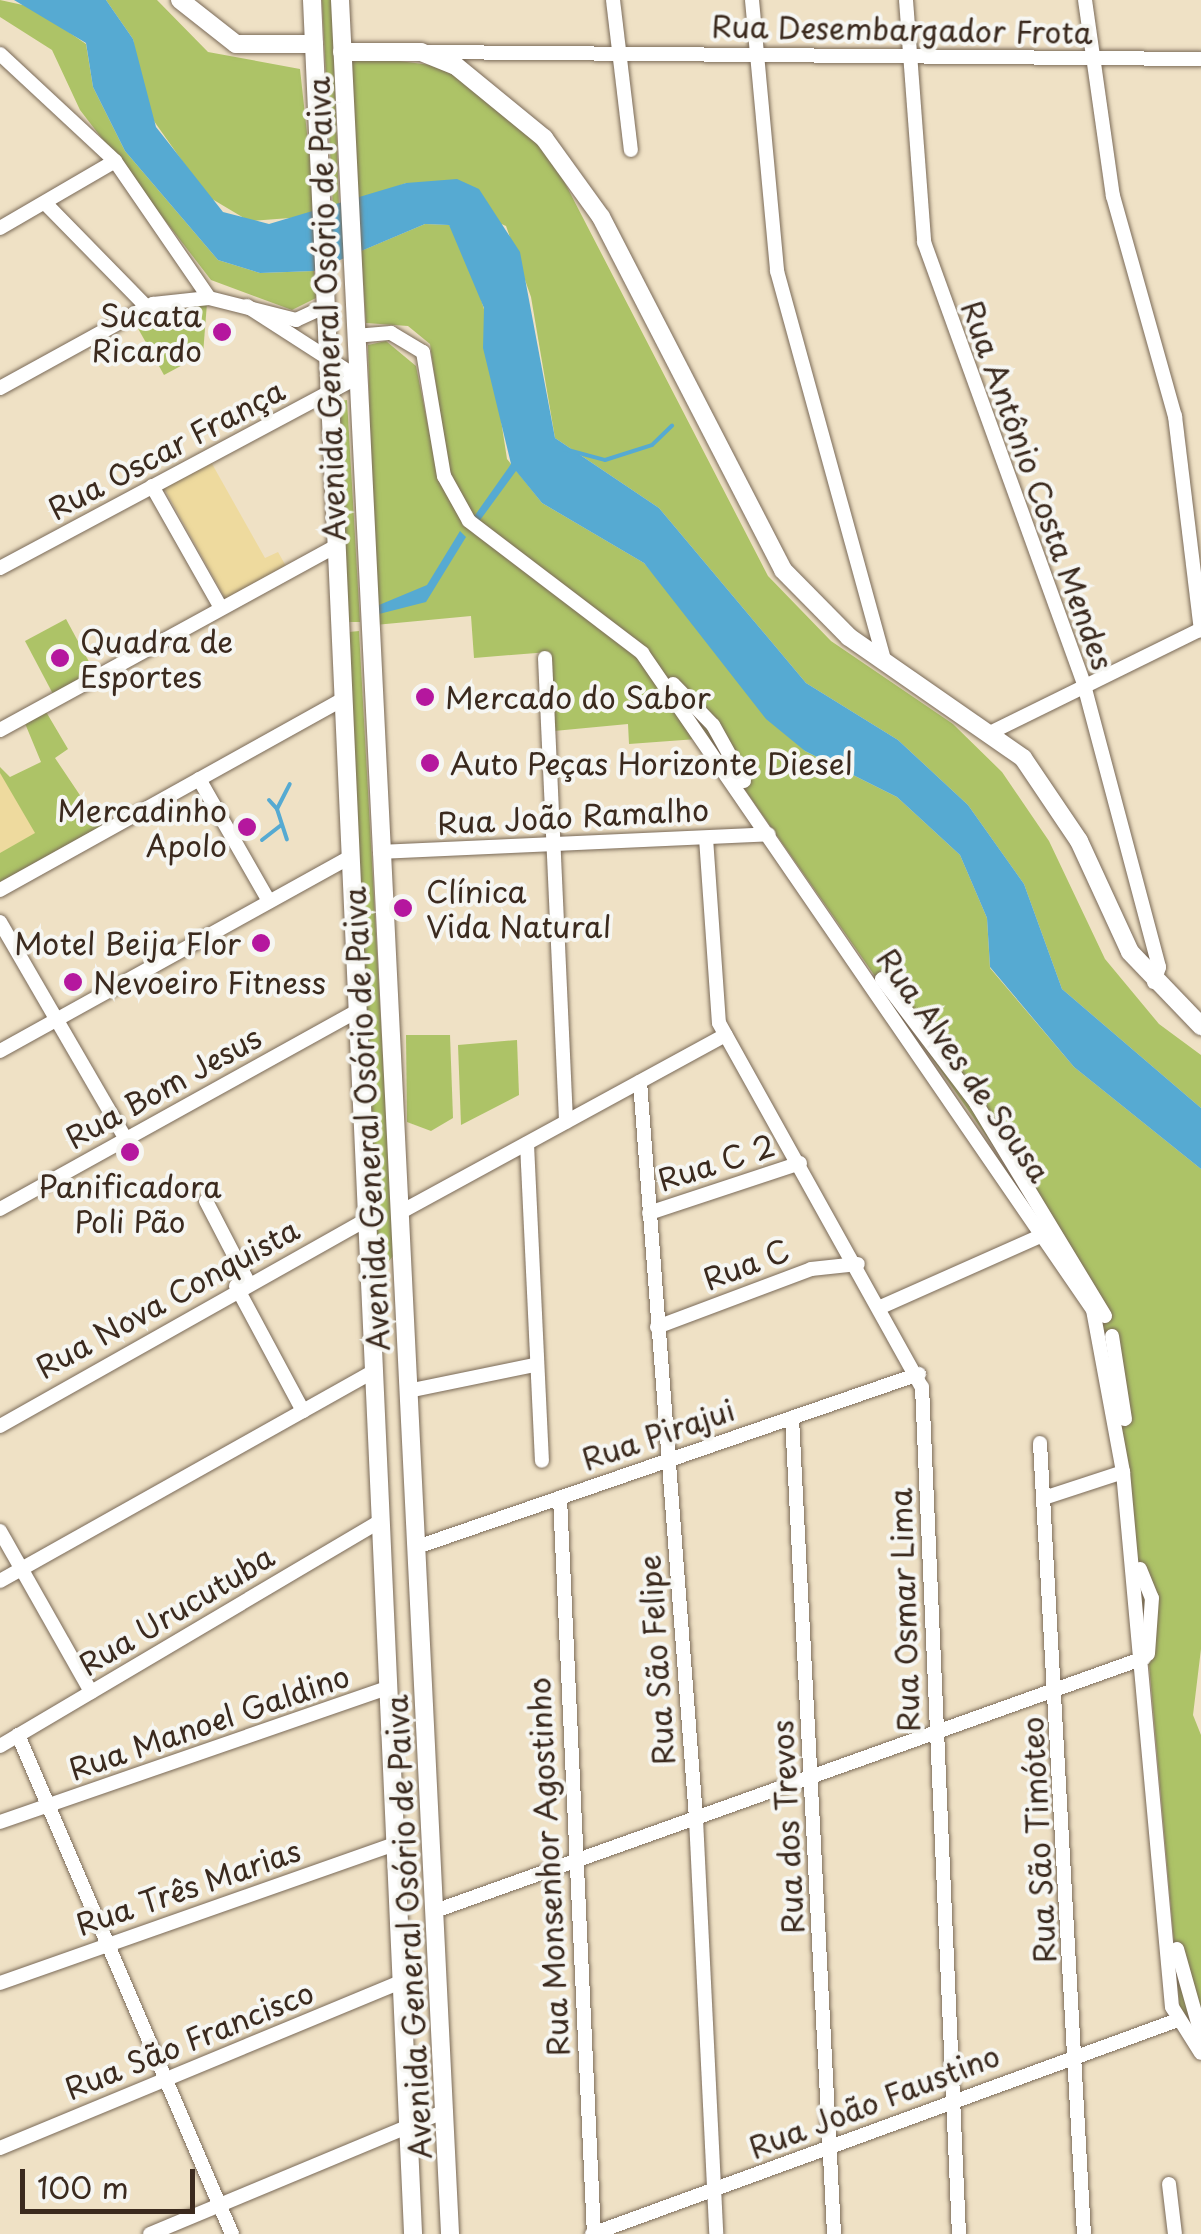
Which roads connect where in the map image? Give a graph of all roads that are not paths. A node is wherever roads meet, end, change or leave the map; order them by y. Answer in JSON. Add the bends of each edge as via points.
{"nodes":[{"id":1,"x":312,"y":0,"type":"edge"},
{"id":2,"x":340,"y":0,"type":"edge"},
{"id":3,"x":614,"y":0,"type":"edge"},
{"id":4,"x":752,"y":0,"type":"edge"},
{"id":5,"x":906,"y":0,"type":"edge"},
{"id":6,"x":1084,"y":0,"type":"edge"},
{"id":7,"x":187,"y":4,"type":"edge"},
{"id":8,"x":314,"y":44,"type":"junction"},
{"id":9,"x":342,"y":52,"type":"junction"},
{"id":10,"x":422,"y":52,"type":"junction"},
{"id":11,"x":620,"y":52,"type":"junction"},
{"id":12,"x":1,"y":56,"type":"edge"},
{"id":13,"x":756,"y":56,"type":"junction"},
{"id":14,"x":910,"y":58,"type":"junction"},
{"id":15,"x":1090,"y":59,"type":"junction"},
{"id":16,"x":1201,"y":59,"type":"edge"},
{"id":17,"x":631,"y":150,"type":"dead end"},
{"id":18,"x":115,"y":161,"type":"junction"},
{"id":19,"x":45,"y":203,"type":"junction"},
{"id":20,"x":0,"y":228,"type":"edge"},
{"id":21,"x":209,"y":298,"type":"junction"},
{"id":22,"x":326,"y":300,"type":"junction"},
{"id":23,"x":247,"y":306,"type":"junction"},
{"id":24,"x":147,"y":307,"type":"junction"},
{"id":25,"x":354,"y":336,"type":"junction"},
{"id":26,"x":328,"y":358,"type":"junction"},
{"id":27,"x":357,"y":377,"type":"junction"},
{"id":28,"x":0,"y":388,"type":"edge"},
{"id":29,"x":329,"y":394,"type":"junction"},
{"id":30,"x":152,"y":486,"type":"junction"},
{"id":31,"x":480,"y":528,"type":"junction"},
{"id":32,"x":336,"y":546,"type":"junction"},
{"id":33,"x":0,"y":568,"type":"edge"},
{"id":34,"x":221,"y":608,"type":"junction"},
{"id":35,"x":367,"y":628,"type":"junction"},
{"id":36,"x":1201,"y":629,"type":"edge"},
{"id":37,"x":338,"y":630,"type":"junction"},
{"id":38,"x":546,"y":658,"type":"dead end"},
{"id":39,"x":884,"y":660,"type":"junction"},
{"id":40,"x":1084,"y":684,"type":"junction"},
{"id":41,"x":339,"y":700,"type":"junction"},
{"id":42,"x":0,"y":730,"type":"edge"},
{"id":43,"x":992,"y":732,"type":"junction"},
{"id":44,"x":199,"y":778,"type":"junction"},
{"id":45,"x":769,"y":834,"type":"junction"},
{"id":46,"x":706,"y":838,"type":"junction"},
{"id":47,"x":556,"y":844,"type":"junction"},
{"id":48,"x":380,"y":852,"type":"junction"},
{"id":49,"x":346,"y":859,"type":"junction"},
{"id":50,"x":0,"y":890,"type":"edge"},
{"id":51,"x":269,"y":901,"type":"junction"},
{"id":52,"x":0,"y":922,"type":"edge"},
{"id":53,"x":1154,"y":982,"type":"junction"},
{"id":54,"x":354,"y":1014,"type":"junction"},
{"id":55,"x":56,"y":1020,"type":"junction"},
{"id":56,"x":1198,"y":1021,"type":"edge"},
{"id":57,"x":726,"y":1035,"type":"junction"},
{"id":58,"x":0,"y":1051,"type":"edge"},
{"id":59,"x":640,"y":1082,"type":"junction"},
{"id":60,"x":566,"y":1122,"type":"junction"},
{"id":61,"x":126,"y":1140,"type":"junction"},
{"id":62,"x":527,"y":1144,"type":"junction"},
{"id":63,"x":800,"y":1163,"type":"junction"},
{"id":64,"x":206,"y":1201,"type":"dead end"},
{"id":65,"x":0,"y":1209,"type":"edge"},
{"id":66,"x":400,"y":1213,"type":"junction"},
{"id":67,"x":649,"y":1213,"type":"junction"},
{"id":68,"x":364,"y":1221,"type":"junction"},
{"id":69,"x":1047,"y":1233,"type":"junction"},
{"id":70,"x":401,"y":1252,"type":"junction"},
{"id":71,"x":366,"y":1253,"type":"junction"},
{"id":72,"x":858,"y":1264,"type":"junction"},
{"id":73,"x":242,"y":1283,"type":"junction"},
{"id":74,"x":882,"y":1306,"type":"junction"},
{"id":75,"x":657,"y":1328,"type":"junction"},
{"id":76,"x":405,"y":1332,"type":"junction"},
{"id":77,"x":370,"y":1341,"type":"junction"},
{"id":78,"x":536,"y":1365,"type":"junction"},
{"id":79,"x":372,"y":1372,"type":"junction"},
{"id":80,"x":919,"y":1374,"type":"junction"},
{"id":81,"x":408,"y":1391,"type":"junction"},
{"id":82,"x":303,"y":1411,"type":"junction"},
{"id":83,"x":792,"y":1418,"type":"junction"},
{"id":84,"x":0,"y":1426,"type":"edge"},
{"id":85,"x":1040,"y":1443,"type":"dead end"},
{"id":86,"x":668,"y":1456,"type":"junction"},
{"id":87,"x":542,"y":1461,"type":"dead end"},
{"id":88,"x":1123,"y":1472,"type":"junction"},
{"id":89,"x":560,"y":1498,"type":"junction"},
{"id":90,"x":1047,"y":1498,"type":"junction"},
{"id":91,"x":380,"y":1521,"type":"junction"},
{"id":92,"x":0,"y":1532,"type":"edge"},
{"id":93,"x":417,"y":1547,"type":"junction"},
{"id":94,"x":22,"y":1569,"type":"junction"},
{"id":95,"x":0,"y":1581,"type":"edge"},
{"id":96,"x":1144,"y":1658,"type":"junction"},
{"id":97,"x":1059,"y":1685,"type":"junction"},
{"id":98,"x":388,"y":1688,"type":"junction"},
{"id":99,"x":91,"y":1692,"type":"junction"},
{"id":100,"x":936,"y":1728,"type":"junction"},
{"id":101,"x":18,"y":1735,"type":"junction"},
{"id":102,"x":0,"y":1746,"type":"edge"},
{"id":103,"x":813,"y":1772,"type":"junction"},
{"id":104,"x":49,"y":1807,"type":"junction"},
{"id":105,"x":696,"y":1819,"type":"junction"},
{"id":106,"x":0,"y":1822,"type":"edge"},
{"id":107,"x":395,"y":1844,"type":"junction"},
{"id":108,"x":574,"y":1863,"type":"junction"},
{"id":109,"x":436,"y":1910,"type":"junction"},
{"id":110,"x":108,"y":1943,"type":"junction"},
{"id":111,"x":0,"y":1983,"type":"edge"},
{"id":112,"x":398,"y":1984,"type":"junction"},
{"id":113,"x":1175,"y":2021,"type":"junction"},
{"id":114,"x":1201,"y":2034,"type":"edge"},
{"id":115,"x":1076,"y":2051,"type":"junction"},
{"id":116,"x":1201,"y":2053,"type":"edge"},
{"id":117,"x":166,"y":2078,"type":"junction"},
{"id":118,"x":952,"y":2106,"type":"junction"},
{"id":119,"x":445,"y":2111,"type":"junction"},
{"id":120,"x":407,"y":2127,"type":"junction"},
{"id":121,"x":829,"y":2147,"type":"junction"},
{"id":122,"x":0,"y":2148,"type":"edge"},
{"id":123,"x":1169,"y":2184,"type":"dead end"},
{"id":124,"x":714,"y":2190,"type":"junction"},
{"id":125,"x":220,"y":2204,"type":"junction"},
{"id":126,"x":150,"y":2234,"type":"edge"},
{"id":127,"x":232,"y":2234,"type":"edge"},
{"id":128,"x":413,"y":2234,"type":"edge"},
{"id":129,"x":450,"y":2234,"type":"edge"},
{"id":130,"x":594,"y":2234,"type":"edge"},
{"id":131,"x":716,"y":2234,"type":"edge"},
{"id":132,"x":834,"y":2234,"type":"edge"},
{"id":133,"x":959,"y":2234,"type":"edge"},
{"id":134,"x":1084,"y":2234,"type":"edge"},
{"id":135,"x":1175,"y":2234,"type":"edge"}],
"edges":[{"from":1,"to":8,"type":"main road","name":"Avenida General Osório de Paiva"},
{"from":2,"to":9,"type":"main road","name":"Avenida General Osório de Paiva"},
{"from":3,"to":11,"type":"street"},
{"from":4,"to":13,"type":"street"},
{"from":5,"to":14,"type":"street","name":"Rua Antônio Costa Mendes"},
{"from":6,"to":15,"type":"street"},
{"from":7,"to":8,"type":"main road","via":[[236,44]]},
{"from":8,"to":22,"type":"main road","name":"Avenida General Osório de Paiva"},
{"from":9,"to":10,"type":"main road"},
{"from":9,"to":25,"type":"main road","name":"Avenida General Osório de Paiva"},
{"from":10,"to":11,"type":"street","name":"Rua Desembargador Frota"},
{"from":10,"to":39,"type":"main road","via":[[485,84],[580,182],[783,570],[809,604]]},
{"from":11,"to":13,"type":"street","name":"Rua Desembargador Frota"},
{"from":11,"to":17,"type":"street"},
{"from":12,"to":18,"type":"street"},
{"from":13,"to":14,"type":"street","name":"Rua Desembargador Frota"},
{"from":13,"to":39,"type":"street","via":[[777,271]]},
{"from":14,"to":15,"type":"street","name":"Rua Desembargador Frota"},
{"from":14,"to":40,"type":"street","name":"Rua Antônio Costa Mendes","via":[[924,242],[939,299]]},
{"from":15,"to":16,"type":"street","name":"Rua Desembargador Frota"},
{"from":15,"to":36,"type":"street","via":[[1114,196],[1169,384]]},
{"from":18,"to":19,"type":"street"},
{"from":18,"to":21,"type":"street"},
{"from":19,"to":20,"type":"street"},
{"from":19,"to":24,"type":"street"},
{"from":21,"to":23,"type":"street"},
{"from":21,"to":24,"type":"street"},
{"from":22,"to":23,"type":"street","via":[[296,320]]},
{"from":22,"to":26,"type":"main road","name":"Avenida General Osório de Paiva"},
{"from":23,"to":26,"type":"street"},
{"from":24,"to":28,"type":"street"},
{"from":25,"to":27,"type":"main road","name":"Avenida General Osório de Paiva"},
{"from":25,"to":31,"type":"street","name":"Rua Alves de Sousa","via":[[392,333],[423,352],[444,476]]},
{"from":26,"to":27,"type":"street"},
{"from":26,"to":29,"type":"main road","name":"Avenida General Osório de Paiva"},
{"from":27,"to":29,"type":"street","name":"Rua Oscar França"},
{"from":27,"to":35,"type":"main road","name":"Avenida General Osório de Paiva"},
{"from":29,"to":30,"type":"street","name":"Rua Oscar França"},
{"from":29,"to":32,"type":"main road","name":"Avenida General Osório de Paiva"},
{"from":30,"to":33,"type":"street","name":"Rua Oscar França"},
{"from":30,"to":34,"type":"street"},
{"from":31,"to":45,"type":"street","name":"Rua Alves de Sousa","via":[[642,653]]},
{"from":31,"to":114,"type":"street","via":[[640,640],[696,702],[944,1070],[960,1078],[1098,1297],[1120,1372],[1141,1579],[1152,1598],[1148,1658],[1179,1968]]},
{"from":32,"to":34,"type":"street"},
{"from":32,"to":37,"type":"main road","name":"Avenida General Osório de Paiva"},
{"from":34,"to":42,"type":"street"},
{"from":35,"to":37,"type":"main road"},
{"from":35,"to":48,"type":"main road","name":"Avenida General Osório de Paiva"},
{"from":36,"to":40,"type":"street"},
{"from":37,"to":41,"type":"main road","name":"Avenida General Osório de Paiva"},
{"from":38,"to":47,"type":"street"},
{"from":39,"to":43,"type":"main road"},
{"from":40,"to":43,"type":"street"},
{"from":40,"to":53,"type":"street","name":"Rua Antônio Costa Mendes","via":[[1159,968]]},
{"from":41,"to":44,"type":"street"},
{"from":41,"to":49,"type":"main road","name":"Avenida General Osório de Paiva"},
{"from":43,"to":53,"type":"main road","via":[[1051,793]]},
{"from":44,"to":50,"type":"street"},
{"from":44,"to":51,"type":"street"},
{"from":45,"to":46,"type":"street","name":"Rua João Ramalho"},
{"from":45,"to":69,"type":"street","name":"Rua Alves de Sousa"},
{"from":46,"to":47,"type":"street","name":"Rua João Ramalho"},
{"from":46,"to":57,"type":"street","name":"Rua Osmar Lima"},
{"from":47,"to":48,"type":"street","name":"Rua João Ramalho"},
{"from":47,"to":60,"type":"street"},
{"from":48,"to":66,"type":"main road","name":"Avenida General Osório de Paiva"},
{"from":49,"to":51,"type":"street"},
{"from":49,"to":54,"type":"main road","name":"Avenida General Osório de Paiva"},
{"from":51,"to":55,"type":"street"},
{"from":52,"to":55,"type":"street"},
{"from":53,"to":56,"type":"main road"},
{"from":54,"to":61,"type":"street","name":"Rua Bom Jesus"},
{"from":54,"to":68,"type":"main road","name":"Avenida General Osório de Paiva"},
{"from":55,"to":58,"type":"street"},
{"from":55,"to":61,"type":"street"},
{"from":57,"to":59,"type":"street"},
{"from":57,"to":63,"type":"street","name":"Rua Osmar Lima"},
{"from":59,"to":60,"type":"street"},
{"from":59,"to":67,"type":"street","name":"Rua São Felipe"},
{"from":60,"to":62,"type":"street"},
{"from":61,"to":65,"type":"street","name":"Rua Bom Jesus"},
{"from":62,"to":66,"type":"street"},
{"from":62,"to":78,"type":"street"},
{"from":63,"to":67,"type":"street","name":"Rua C 2"},
{"from":63,"to":72,"type":"street","name":"Rua Osmar Lima"},
{"from":64,"to":73,"type":"street"},
{"from":66,"to":70,"type":"main road","name":"Avenida General Osório de Paiva"},
{"from":67,"to":75,"type":"street","name":"Rua São Felipe"},
{"from":68,"to":71,"type":"main road","name":"Avenida General Osório de Paiva"},
{"from":68,"to":73,"type":"street","name":"Rua Nova Conquista"},
{"from":69,"to":74,"type":"street"},
{"from":69,"to":88,"type":"street","name":"Rua Alves de Sousa","via":[[1105,1336]]},
{"from":70,"to":71,"type":"main road","via":[[384,1267]]},
{"from":70,"to":76,"type":"main road","name":"Avenida General Osório de Paiva"},
{"from":71,"to":77,"type":"main road","name":"Avenida General Osório de Paiva"},
{"from":72,"to":74,"type":"street","name":"Rua Osmar Lima"},
{"from":72,"to":75,"type":"street","name":"Rua C","via":[[811,1269]]},
{"from":73,"to":82,"type":"street"},
{"from":73,"to":84,"type":"street","name":"Rua Nova Conquista"},
{"from":74,"to":80,"type":"street","name":"Rua Osmar Lima"},
{"from":75,"to":86,"type":"street","name":"Rua São Felipe"},
{"from":76,"to":77,"type":"main road","via":[[385,1325]]},
{"from":76,"to":81,"type":"main road","name":"Avenida General Osório de Paiva"},
{"from":77,"to":79,"type":"main road","name":"Avenida General Osório de Paiva"},
{"from":78,"to":81,"type":"street"},
{"from":78,"to":87,"type":"street"},
{"from":79,"to":82,"type":"street"},
{"from":79,"to":91,"type":"main road","name":"Avenida General Osório de Paiva"},
{"from":80,"to":83,"type":"street","name":"Rua Pirajui"},
{"from":80,"to":100,"type":"street","name":"Rua Osmar Lima"},
{"from":81,"to":93,"type":"main road","name":"Avenida General Osório de Paiva"},
{"from":82,"to":94,"type":"street"},
{"from":83,"to":86,"type":"street","name":"Rua Pirajui"},
{"from":83,"to":103,"type":"street","name":"Rua dos Trevos"},
{"from":85,"to":90,"type":"street","name":"Rua São Timóteo"},
{"from":86,"to":89,"type":"street","name":"Rua Pirajui"},
{"from":86,"to":105,"type":"street","name":"Rua São Felipe"},
{"from":88,"to":90,"type":"street"},
{"from":88,"to":96,"type":"street","name":"Rua Alves de Sousa"},
{"from":89,"to":93,"type":"street","name":"Rua Pirajui"},
{"from":89,"to":108,"type":"street","name":"Rua Monsenhor Agostinho"},
{"from":90,"to":97,"type":"street","name":"Rua São Timóteo"},
{"from":91,"to":98,"type":"main road","name":"Avenida General Osório de Paiva"},
{"from":91,"to":99,"type":"street","name":"Rua Urucutuba"},
{"from":92,"to":94,"type":"street"},
{"from":93,"to":109,"type":"main road","name":"Avenida General Osório de Paiva"},
{"from":94,"to":95,"type":"street"},
{"from":94,"to":99,"type":"street"},
{"from":96,"to":97,"type":"street"},
{"from":96,"to":113,"type":"street","name":"Rua Alves de Sousa"},
{"from":97,"to":100,"type":"street"},
{"from":97,"to":115,"type":"street","name":"Rua São Timóteo"},
{"from":98,"to":104,"type":"street","name":"Rua Manoel Galdino"},
{"from":98,"to":107,"type":"main road","name":"Avenida General Osório de Paiva"},
{"from":99,"to":101,"type":"street","name":"Rua Urucutuba"},
{"from":100,"to":103,"type":"street"},
{"from":100,"to":118,"type":"street","name":"Rua Osmar Lima"},
{"from":101,"to":102,"type":"street","name":"Rua Urucutuba"},
{"from":101,"to":104,"type":"street"},
{"from":103,"to":105,"type":"street"},
{"from":103,"to":121,"type":"street","name":"Rua dos Trevos"},
{"from":104,"to":106,"type":"street","name":"Rua Manoel Galdino"},
{"from":104,"to":110,"type":"street"},
{"from":105,"to":108,"type":"street"},
{"from":105,"to":124,"type":"street","name":"Rua São Felipe"},
{"from":107,"to":110,"type":"street","name":"Rua Três Marias"},
{"from":107,"to":112,"type":"main road","name":"Avenida General Osório de Paiva"},
{"from":108,"to":109,"type":"street"},
{"from":108,"to":130,"type":"street","name":"Rua Monsenhor Agostinho"},
{"from":109,"to":119,"type":"main road","name":"Avenida General Osório de Paiva"},
{"from":110,"to":111,"type":"street","name":"Rua Três Marias"},
{"from":110,"to":117,"type":"street"},
{"from":112,"to":117,"type":"street","name":"Rua São Francisco"},
{"from":112,"to":120,"type":"main road","name":"Avenida General Osório de Paiva"},
{"from":113,"to":115,"type":"street","name":"Rua João Faustino"},
{"from":113,"to":116,"type":"street"},
{"from":115,"to":118,"type":"street","name":"Rua João Faustino"},
{"from":115,"to":134,"type":"street","name":"Rua São Timóteo"},
{"from":117,"to":122,"type":"street","name":"Rua São Francisco"},
{"from":117,"to":125,"type":"street"},
{"from":118,"to":121,"type":"street","name":"Rua João Faustino"},
{"from":118,"to":133,"type":"street","name":"Rua Osmar Lima"},
{"from":119,"to":120,"type":"street"},
{"from":119,"to":129,"type":"main road","name":"Avenida General Osório de Paiva"},
{"from":120,"to":125,"type":"street"},
{"from":120,"to":128,"type":"main road","name":"Avenida General Osório de Paiva"},
{"from":121,"to":124,"type":"street","name":"Rua João Faustino"},
{"from":121,"to":132,"type":"street","name":"Rua dos Trevos"},
{"from":123,"to":135,"type":"street"},
{"from":124,"to":130,"type":"street","name":"Rua João Faustino"},
{"from":124,"to":131,"type":"street","name":"Rua São Felipe"},
{"from":125,"to":126,"type":"street"},
{"from":125,"to":127,"type":"street"}]}
